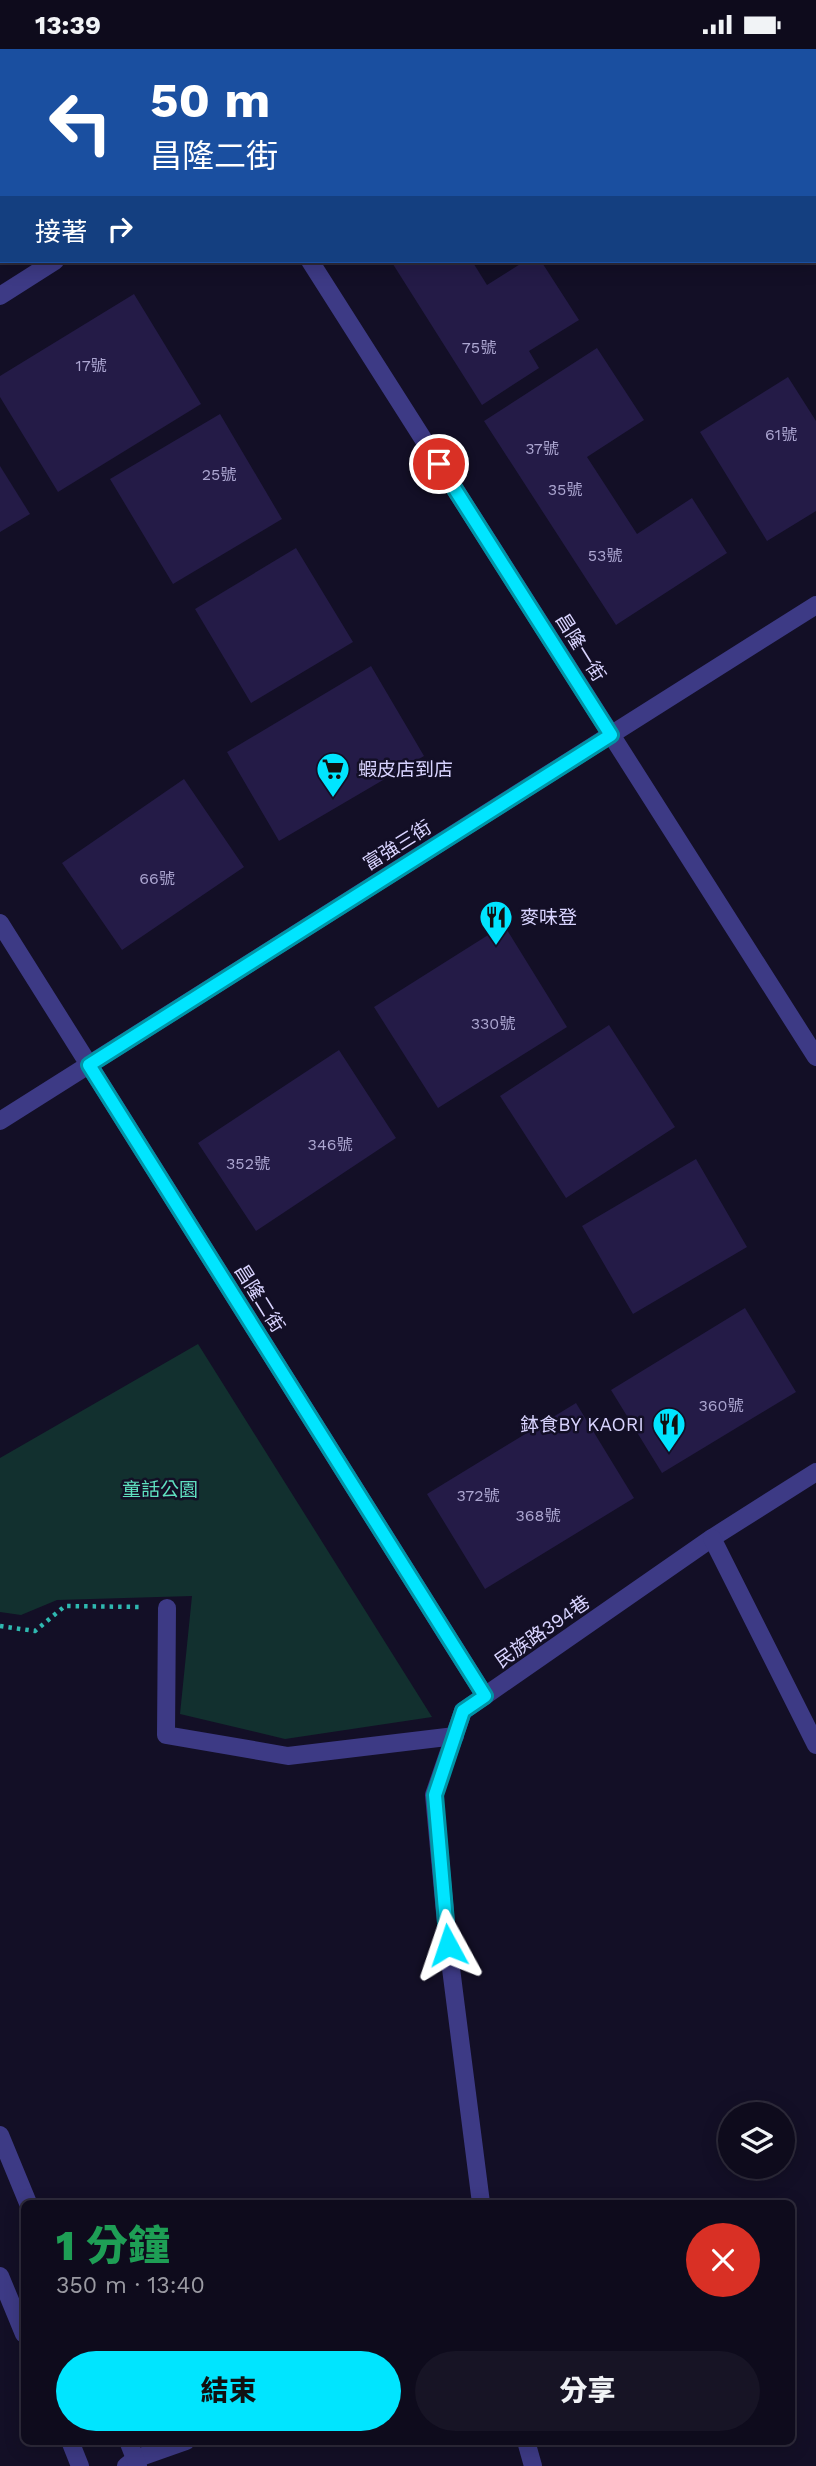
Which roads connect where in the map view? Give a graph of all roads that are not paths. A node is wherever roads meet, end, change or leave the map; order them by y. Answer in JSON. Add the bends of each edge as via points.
{"nodes":[{"id":1,"x":52,"y":263,"type":"edge"},
{"id":2,"x":311,"y":263,"type":"edge"},
{"id":3,"x":0,"y":296,"type":"edge"},
{"id":4,"x":816,"y":605,"type":"edge"},
{"id":5,"x":611,"y":735,"type":"junction"},
{"id":6,"x":0,"y":923,"type":"edge"},
{"id":7,"x":816,"y":1056,"type":"edge"},
{"id":8,"x":89,"y":1065,"type":"junction"},
{"id":9,"x":0,"y":1121,"type":"edge"},
{"id":10,"x":816,"y":1472,"type":"edge"},
{"id":11,"x":712,"y":1538,"type":"junction"},
{"id":12,"x":167,"y":1608,"type":"road end"},
{"id":13,"x":485,"y":1696,"type":"junction"},
{"id":14,"x":455,"y":1735,"type":"junction"},
{"id":15,"x":816,"y":1745,"type":"edge"},
{"id":16,"x":0,"y":2135,"type":"edge"},
{"id":17,"x":27,"y":2200,"type":"edge"},
{"id":18,"x":481,"y":2200,"type":"edge"},
{"id":19,"x":0,"y":2276,"type":"edge"},
{"id":20,"x":21,"y":2328,"type":"edge"},
{"id":21,"x":72,"y":2445,"type":"edge"},
{"id":22,"x":129,"y":2445,"type":"edge"},
{"id":23,"x":177,"y":2445,"type":"edge"},
{"id":24,"x":527,"y":2445,"type":"edge"},
{"id":25,"x":133,"y":2464,"type":"edge"},
{"id":26,"x":80,"y":2466,"type":"edge"},
{"id":27,"x":533,"y":2466,"type":"edge"}],
"edges":[{"from":1,"to":3,"type":"street"},
{"from":2,"to":5,"type":"street","name":"昌隆一街"},
{"from":4,"to":5,"type":"street","name":"富強三街"},
{"from":5,"to":7,"type":"street","name":"昌隆一街"},
{"from":5,"to":8,"type":"street","name":"富強三街"},
{"from":6,"to":8,"type":"street","name":"昌隆二街"},
{"from":8,"to":9,"type":"street","name":"富強三街"},
{"from":8,"to":13,"type":"street","name":"昌隆二街"},
{"from":10,"to":11,"type":"street","name":"民族路394巷"},
{"from":11,"to":13,"type":"street","name":"民族路394巷"},
{"from":11,"to":15,"type":"street"},
{"from":12,"to":14,"type":"street","via":[[166,1735],[288,1756]]},
{"from":13,"to":14,"type":"street","name":"民族路394巷","via":[[463,1711]]},
{"from":14,"to":18,"type":"street","name":"民族路394巷","via":[[435,1795],[448,1945]]},
{"from":16,"to":17,"type":"street"},
{"from":19,"to":20,"type":"street"},
{"from":21,"to":26,"type":"street"},
{"from":22,"to":25,"type":"street"},
{"from":23,"to":25,"type":"street"},
{"from":24,"to":27,"type":"street"}]}
